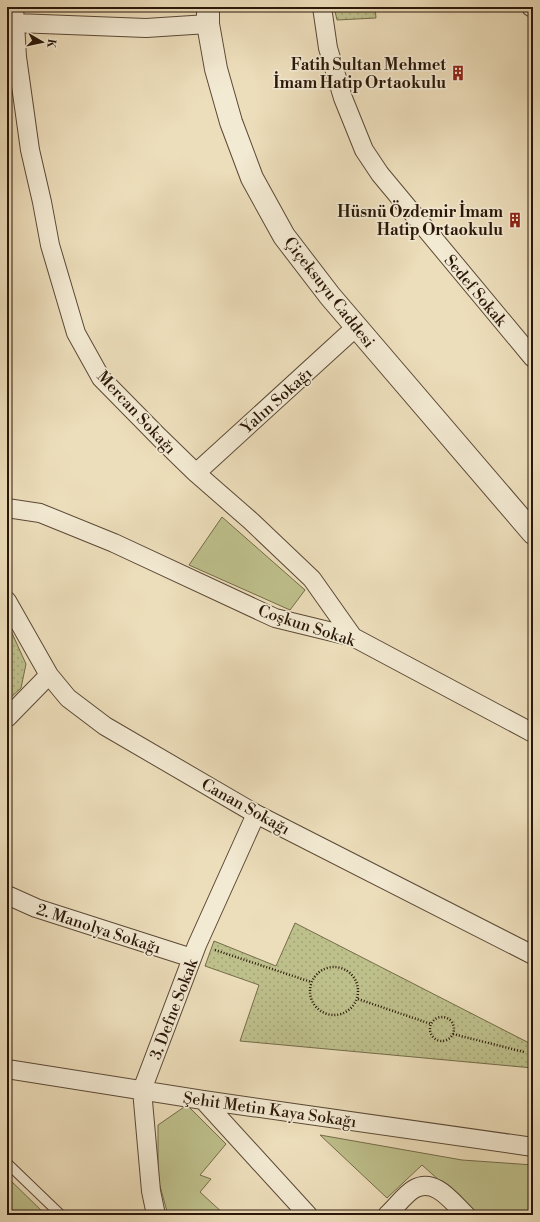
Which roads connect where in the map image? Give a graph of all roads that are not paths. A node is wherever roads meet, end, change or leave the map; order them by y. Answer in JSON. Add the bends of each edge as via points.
{"nodes":[{"id":1,"x":322,"y":7,"type":"edge"},
{"id":2,"x":15,"y":15,"type":"edge"},
{"id":3,"x":208,"y":16,"type":"edge"},
{"id":4,"x":356,"y":327,"type":"junction"},
{"id":5,"x":533,"y":358,"type":"edge"},
{"id":6,"x":196,"y":473,"type":"junction"},
{"id":7,"x":7,"y":508,"type":"edge"},
{"id":8,"x":533,"y":533,"type":"edge"},
{"id":9,"x":7,"y":600,"type":"edge"},
{"id":10,"x":353,"y":637,"type":"junction"},
{"id":11,"x":49,"y":675,"type":"junction"},
{"id":12,"x":7,"y":718,"type":"edge"},
{"id":13,"x":533,"y":733,"type":"edge"},
{"id":14,"x":256,"y":814,"type":"junction"},
{"id":15,"x":7,"y":895,"type":"edge"},
{"id":16,"x":195,"y":951,"type":"junction"},
{"id":17,"x":533,"y":955,"type":"edge"},
{"id":18,"x":7,"y":1069,"type":"edge"},
{"id":19,"x":142,"y":1090,"type":"junction"},
{"id":20,"x":203,"y":1100,"type":"junction"},
{"id":21,"x":533,"y":1147,"type":"edge"},
{"id":22,"x":7,"y":1162,"type":"edge"},
{"id":23,"x":61,"y":1215,"type":"edge"},
{"id":24,"x":156,"y":1215,"type":"edge"},
{"id":25,"x":308,"y":1215,"type":"edge"},
{"id":26,"x":387,"y":1215,"type":"edge"},
{"id":27,"x":466,"y":1215,"type":"edge"}],
"edges":[{"from":1,"to":5,"type":"street","name":"Sedef Sokak","via":[[328,48],[343,98],[364,150],[380,174]]},
{"from":2,"to":3,"type":"street","via":[[146,28]]},
{"from":2,"to":6,"type":"street","name":"Mercan Sokağı","via":[[17,57],[30,150],[50,245],[76,333],[101,378]]},
{"from":3,"to":4,"type":"street","name":"Çiçeksuyu Caddesi","via":[[216,69],[231,122],[252,178],[284,236]]},
{"from":4,"to":6,"type":"street","name":"Yalın Sokağı"},
{"from":4,"to":8,"type":"street","name":"Çiçeksuyu Caddesi"},
{"from":6,"to":10,"type":"street","name":"Mercan Sokağı","via":[[312,579]]},
{"from":7,"to":10,"type":"street","name":"Coşkun Sokak","via":[[40,513],[114,543],[275,618]]},
{"from":9,"to":11,"type":"street","name":"Canan Sokağı"},
{"from":10,"to":13,"type":"street","name":"Coşkun Sokak"},
{"from":11,"to":12,"type":"street"},
{"from":11,"to":14,"type":"street","name":"Canan Sokağı","via":[[68,698],[105,726]]},
{"from":14,"to":16,"type":"street","name":"3. Defne Sokak"},
{"from":14,"to":17,"type":"street","name":"Canan Sokağı"},
{"from":15,"to":16,"type":"street","name":"2. Manolya Sokağı","via":[[36,908]]},
{"from":16,"to":19,"type":"street","name":"3. Defne Sokak"},
{"from":18,"to":19,"type":"street","name":"Şehit Metin Kaya Sokağı"},
{"from":19,"to":20,"type":"street","name":"Şehit Metin Kaya Sokağı"},
{"from":19,"to":24,"type":"street","name":"3. Defne Sokak","via":[[151,1191]]},
{"from":20,"to":21,"type":"street","name":"Şehit Metin Kaya Sokağı"},
{"from":20,"to":25,"type":"street"},
{"from":22,"to":23,"type":"lane"},
{"from":26,"to":27,"type":"street","via":[[413,1189],[425,1184],[437,1188]]}]}
